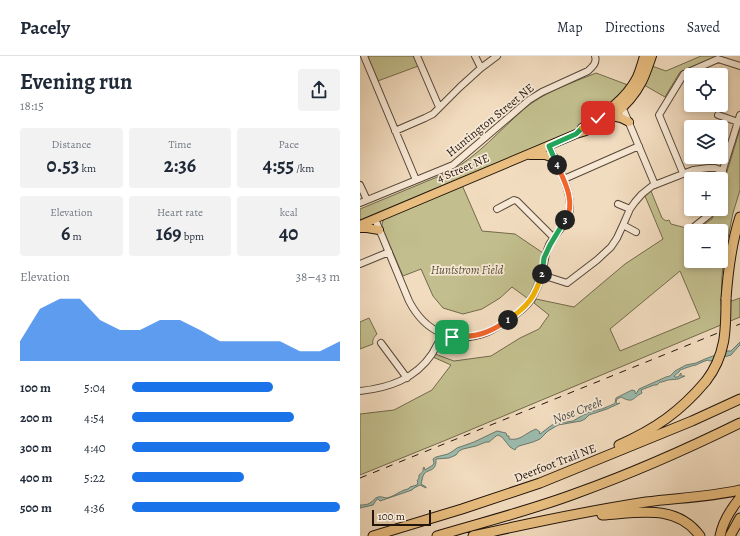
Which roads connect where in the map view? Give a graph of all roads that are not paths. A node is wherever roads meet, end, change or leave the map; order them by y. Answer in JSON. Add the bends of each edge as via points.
{"nodes":[{"id":1,"x":364,"y":56,"type":"edge"},
{"id":2,"x":417,"y":56,"type":"edge"},
{"id":3,"x":475,"y":56,"type":"edge"},
{"id":4,"x":497,"y":56,"type":"edge"},
{"id":5,"x":595,"y":56,"type":"edge"},
{"id":6,"x":644,"y":56,"type":"edge"},
{"id":7,"x":652,"y":56,"type":"edge"},
{"id":8,"x":740,"y":66,"type":"edge"},
{"id":9,"x":481,"y":68,"type":"junction"},
{"id":10,"x":619,"y":105,"type":"junction"},
{"id":11,"x":439,"y":107,"type":"junction"},
{"id":12,"x":718,"y":115,"type":"dead end"},
{"id":13,"x":612,"y":116,"type":"junction"},
{"id":14,"x":739,"y":118,"type":"edge"},
{"id":15,"x":629,"y":122,"type":"junction"},
{"id":16,"x":395,"y":131,"type":"junction"},
{"id":17,"x":576,"y":134,"type":"junction"},
{"id":18,"x":549,"y":146,"type":"junction"},
{"id":19,"x":639,"y":146,"type":"junction"},
{"id":20,"x":526,"y":155,"type":"junction"},
{"id":21,"x":554,"y":158,"type":"junction"},
{"id":22,"x":723,"y":171,"type":"joint"},
{"id":23,"x":683,"y":173,"type":"junction"},
{"id":24,"x":564,"y":179,"type":"junction"},
{"id":25,"x":416,"y":180,"type":"junction"},
{"id":26,"x":360,"y":185,"type":"edge"},
{"id":27,"x":655,"y":185,"type":"junction"},
{"id":28,"x":367,"y":200,"type":"junction"},
{"id":29,"x":360,"y":203,"type":"edge"},
{"id":30,"x":618,"y":204,"type":"dead end"},
{"id":31,"x":497,"y":209,"type":"dead end"},
{"id":32,"x":630,"y":209,"type":"junction"},
{"id":33,"x":708,"y":216,"type":"edge"},
{"id":34,"x":740,"y":217,"type":"edge"},
{"id":35,"x":375,"y":219,"type":"junction"},
{"id":36,"x":698,"y":224,"type":"edge"},
{"id":37,"x":623,"y":225,"type":"junction"},
{"id":38,"x":360,"y":226,"type":"edge"},
{"id":39,"x":379,"y":230,"type":"junction"},
{"id":40,"x":636,"y":232,"type":"dead end"},
{"id":41,"x":554,"y":238,"type":"junction"},
{"id":42,"x":389,"y":252,"type":"junction"},
{"id":43,"x":360,"y":264,"type":"edge"},
{"id":44,"x":542,"y":275,"type":"junction"},
{"id":45,"x":443,"y":334,"type":"junction"},
{"id":46,"x":381,"y":342,"type":"dead end"},
{"id":47,"x":407,"y":378,"type":"junction"},
{"id":48,"x":360,"y":391,"type":"edge"},
{"id":49,"x":740,"y":399,"type":"edge"},
{"id":50,"x":740,"y":423,"type":"edge"},
{"id":51,"x":740,"y":490,"type":"edge"},
{"id":52,"x":740,"y":498,"type":"edge"},
{"id":53,"x":462,"y":508,"type":"junction"},
{"id":54,"x":740,"y":518,"type":"edge"},
{"id":55,"x":555,"y":519,"type":"junction"},
{"id":56,"x":373,"y":536,"type":"edge"},
{"id":57,"x":438,"y":536,"type":"edge"},
{"id":58,"x":473,"y":536,"type":"edge"},
{"id":59,"x":700,"y":536,"type":"edge"},
{"id":60,"x":720,"y":536,"type":"edge"},
{"id":61,"x":730,"y":536,"type":"edge"}],
"edges":[{"from":1,"to":16,"type":"street"},
{"from":2,"to":11,"type":"street"},
{"from":3,"to":9,"type":"street"},
{"from":4,"to":9,"type":"street"},
{"from":5,"to":25,"type":"street","name":"Huntington Street NE","via":[[595,65],[588,71],[529,100],[453,165]]},
{"from":6,"to":10,"type":"main road","name":"4 Street NE","via":[[638,76]]},
{"from":7,"to":10,"type":"main road","name":"4 Street NE","via":[[642,83],[629,101]]},
{"from":8,"to":23,"type":"street","via":[[718,59],[684,74],[659,115]]},
{"from":9,"to":11,"type":"street"},
{"from":10,"to":13,"type":"main road","name":"4 Street NE"},
{"from":10,"to":15,"type":"street"},
{"from":10,"to":17,"type":"main road","name":"4 Street NE"},
{"from":11,"to":16,"type":"street","via":[[433,114]]},
{"from":12,"to":14,"type":"street"},
{"from":13,"to":15,"type":"main road"},
{"from":13,"to":17,"type":"main road","name":"4 Street NE"},
{"from":14,"to":22,"type":"street"},
{"from":15,"to":19,"type":"street"},
{"from":16,"to":25,"type":"street"},
{"from":17,"to":18,"type":"main road","name":"4 Street NE"},
{"from":18,"to":20,"type":"main road","name":"4 Street NE"},
{"from":18,"to":21,"type":"street"},
{"from":19,"to":24,"type":"street"},
{"from":19,"to":27,"type":"street"},
{"from":20,"to":21,"type":"main road","via":[[545,155]]},
{"from":20,"to":35,"type":"main road","name":"4 Street NE"},
{"from":21,"to":24,"type":"street"},
{"from":22,"to":23,"type":"street","via":[[702,168]]},
{"from":23,"to":27,"type":"street"},
{"from":24,"to":41,"type":"street","via":[[570,206],[568,216]]},
{"from":25,"to":28,"type":"street","name":"Huntington Street NE"},
{"from":26,"to":28,"type":"street"},
{"from":27,"to":32,"type":"street","via":[[642,194]]},
{"from":28,"to":29,"type":"street","name":"Huntington Street NE"},
{"from":30,"to":32,"type":"street"},
{"from":31,"to":41,"type":"street","via":[[514,200],[517,201]]},
{"from":32,"to":37,"type":"street"},
{"from":33,"to":36,"type":"street"},
{"from":34,"to":53,"type":"highway","bridge":true,"via":[[730,257],[726,325],[721,355],[706,381],[690,399],[661,423],[613,448]]},
{"from":35,"to":38,"type":"main road","name":"4 Street NE"},
{"from":35,"to":39,"type":"street"},
{"from":37,"to":40,"type":"street"},
{"from":37,"to":44,"type":"street","via":[[611,247],[567,283]]},
{"from":38,"to":39,"type":"main road"},
{"from":39,"to":42,"type":"street"},
{"from":41,"to":44,"type":"street","via":[[544,258]]},
{"from":42,"to":43,"type":"street"},
{"from":42,"to":45,"type":"street","via":[[414,310],[429,326]]},
{"from":44,"to":45,"type":"street","via":[[532,299],[506,322],[476,336],[452,337]]},
{"from":45,"to":47,"type":"street","via":[[432,354]]},
{"from":46,"to":47,"type":"street"},
{"from":47,"to":48,"type":"street","via":[[390,386]]},
{"from":49,"to":53,"type":"highway","name":"Deerfoot Trail NE","via":[[540,482]]},
{"from":50,"to":57,"type":"highway","via":[[648,465],[577,493]]},
{"from":51,"to":55,"type":"highway","via":[[662,500]]},
{"from":52,"to":60,"type":"highway","via":[[722,525]]},
{"from":53,"to":56,"type":"highway","name":"Deerfoot Trail NE"},
{"from":54,"to":61,"type":"highway"},
{"from":55,"to":58,"type":"highway"},
{"from":55,"to":59,"type":"highway","via":[[658,512],[685,521]]}]}
